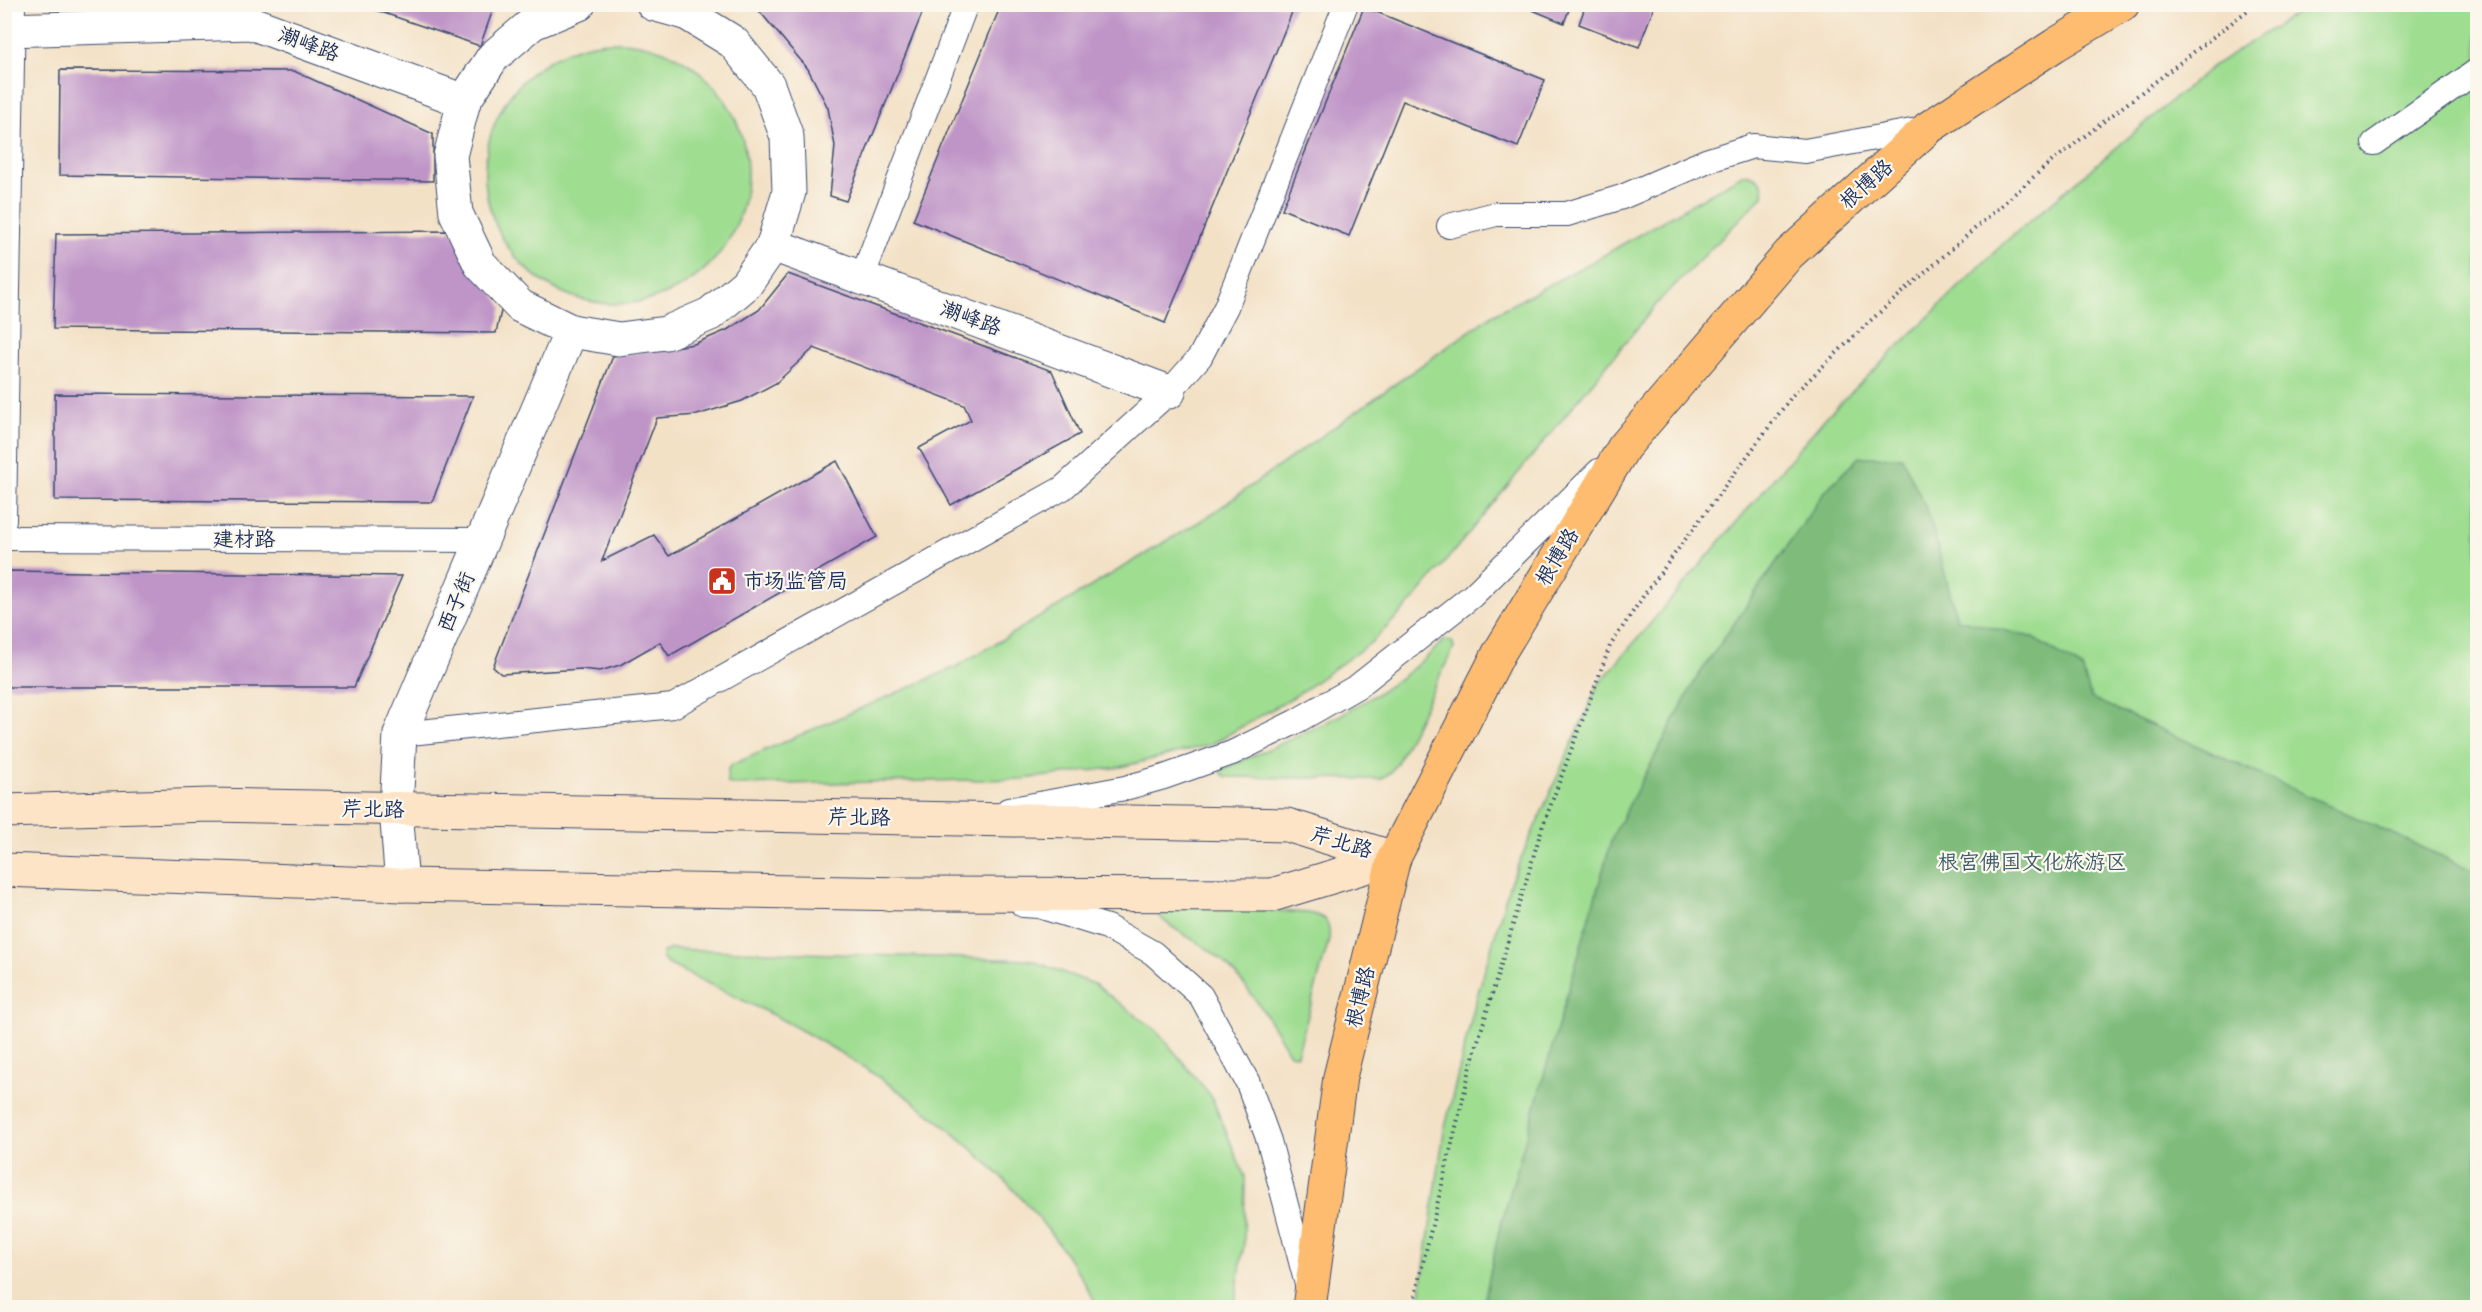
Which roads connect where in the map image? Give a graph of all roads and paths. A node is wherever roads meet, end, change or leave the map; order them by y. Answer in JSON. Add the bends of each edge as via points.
{"nodes":[{"id":1,"x":579,"y":4,"type":"edge"},
{"id":2,"x":653,"y":4,"type":"edge"},
{"id":3,"x":966,"y":4,"type":"edge"},
{"id":4,"x":1347,"y":4,"type":"edge"},
{"id":5,"x":2123,"y":4,"type":"edge"},
{"id":6,"x":2256,"y":4,"type":"edge"},
{"id":7,"x":687,"y":9,"type":"edge"},
{"id":8,"x":245,"y":14,"type":"edge"},
{"id":9,"x":10,"y":21,"type":"edge"},
{"id":10,"x":2478,"y":70,"type":"edge"},
{"id":11,"x":464,"y":100,"type":"junction"},
{"id":12,"x":1928,"y":128,"type":"junction"},
{"id":13,"x":2374,"y":143,"type":"dead end"},
{"id":14,"x":1449,"y":226,"type":"dead end"},
{"id":15,"x":773,"y":245,"type":"junction"},
{"id":16,"x":862,"y":278,"type":"junction"},
{"id":17,"x":572,"y":331,"type":"junction"},
{"id":18,"x":1169,"y":392,"type":"junction"},
{"id":19,"x":1624,"y":447,"type":"junction"},
{"id":20,"x":4,"y":520,"type":"edge"},
{"id":21,"x":4,"y":537,"type":"edge"},
{"id":22,"x":483,"y":540,"type":"junction"},
{"id":23,"x":400,"y":734,"type":"junction"},
{"id":24,"x":396,"y":809,"type":"junction"},
{"id":25,"x":4,"y":811,"type":"edge"},
{"id":26,"x":958,"y":819,"type":"junction"},
{"id":27,"x":1394,"y":858,"type":"junction"},
{"id":28,"x":4,"y":870,"type":"edge"},
{"id":29,"x":402,"y":885,"type":"junction"},
{"id":30,"x":907,"y":894,"type":"junction"},
{"id":31,"x":1309,"y":1302,"type":"edge"},
{"id":32,"x":1412,"y":1308,"type":"edge"}],
"edges":[{"from":1,"to":11,"type":"street","via":[[533,23],[493,57]]},
{"from":2,"to":7,"type":"street"},
{"from":3,"to":16,"type":"lane"},
{"from":4,"to":18,"type":"lane","via":[[1226,307],[1200,357]]},
{"from":5,"to":12,"type":"highway","name":"根博路"},
{"from":6,"to":32,"type":"path","via":[[2046,166],[1870,321],[1792,396],[1610,646],[1541,831],[1504,952],[1472,1062]]},
{"from":7,"to":15,"type":"street","via":[[733,42],[768,85],[788,137],[789,192]]},
{"from":8,"to":9,"type":"street","name":"潮峰路"},
{"from":8,"to":11,"type":"street","name":"潮峰路","via":[[251,23]]},
{"from":9,"to":20,"type":"lane"},
{"from":10,"to":13,"type":"lane"},
{"from":11,"to":17,"type":"street","via":[[450,156],[456,213],[480,264],[520,306]]},
{"from":12,"to":14,"type":"lane","via":[[1805,151],[1753,146],[1567,214],[1496,214]]},
{"from":12,"to":19,"type":"highway","name":"根博路","via":[[1789,254]]},
{"from":15,"to":16,"type":"street","name":"潮峰路"},
{"from":15,"to":17,"type":"street","via":[[746,284],[710,314],[666,333],[619,339]]},
{"from":16,"to":18,"type":"street","name":"潮峰路"},
{"from":17,"to":22,"type":"street","name":"西子街"},
{"from":18,"to":23,"type":"lane","via":[[1064,488],[673,706]]},
{"from":19,"to":26,"type":"lane","via":[[1472,596],[1358,686],[1295,722],[1232,753],[1164,777]]},
{"from":19,"to":27,"type":"highway","name":"根博路","via":[[1499,653]]},
{"from":21,"to":22,"type":"lane","name":"建材路"},
{"from":22,"to":23,"type":"street","name":"西子街"},
{"from":23,"to":24,"type":"street","name":"西子街"},
{"from":24,"to":25,"type":"main road","name":"芹北路","via":[[210,805]]},
{"from":24,"to":26,"type":"main road","name":"芹北路"},
{"from":24,"to":29,"type":"street","name":"西子街"},
{"from":26,"to":27,"type":"main road","name":"芹北路","via":[[1287,825]]},
{"from":27,"to":30,"type":"main road","name":"芹北路","via":[[1272,895]]},
{"from":27,"to":31,"type":"highway","name":"根博路","via":[[1340,1077]]},
{"from":28,"to":29,"type":"main road","name":"芹北路"},
{"from":29,"to":30,"type":"main road","name":"芹北路"},
{"from":30,"to":31,"type":"lane","via":[[1039,906],[1107,927],[1153,953],[1201,996],[1248,1083],[1266,1131]]}]}
